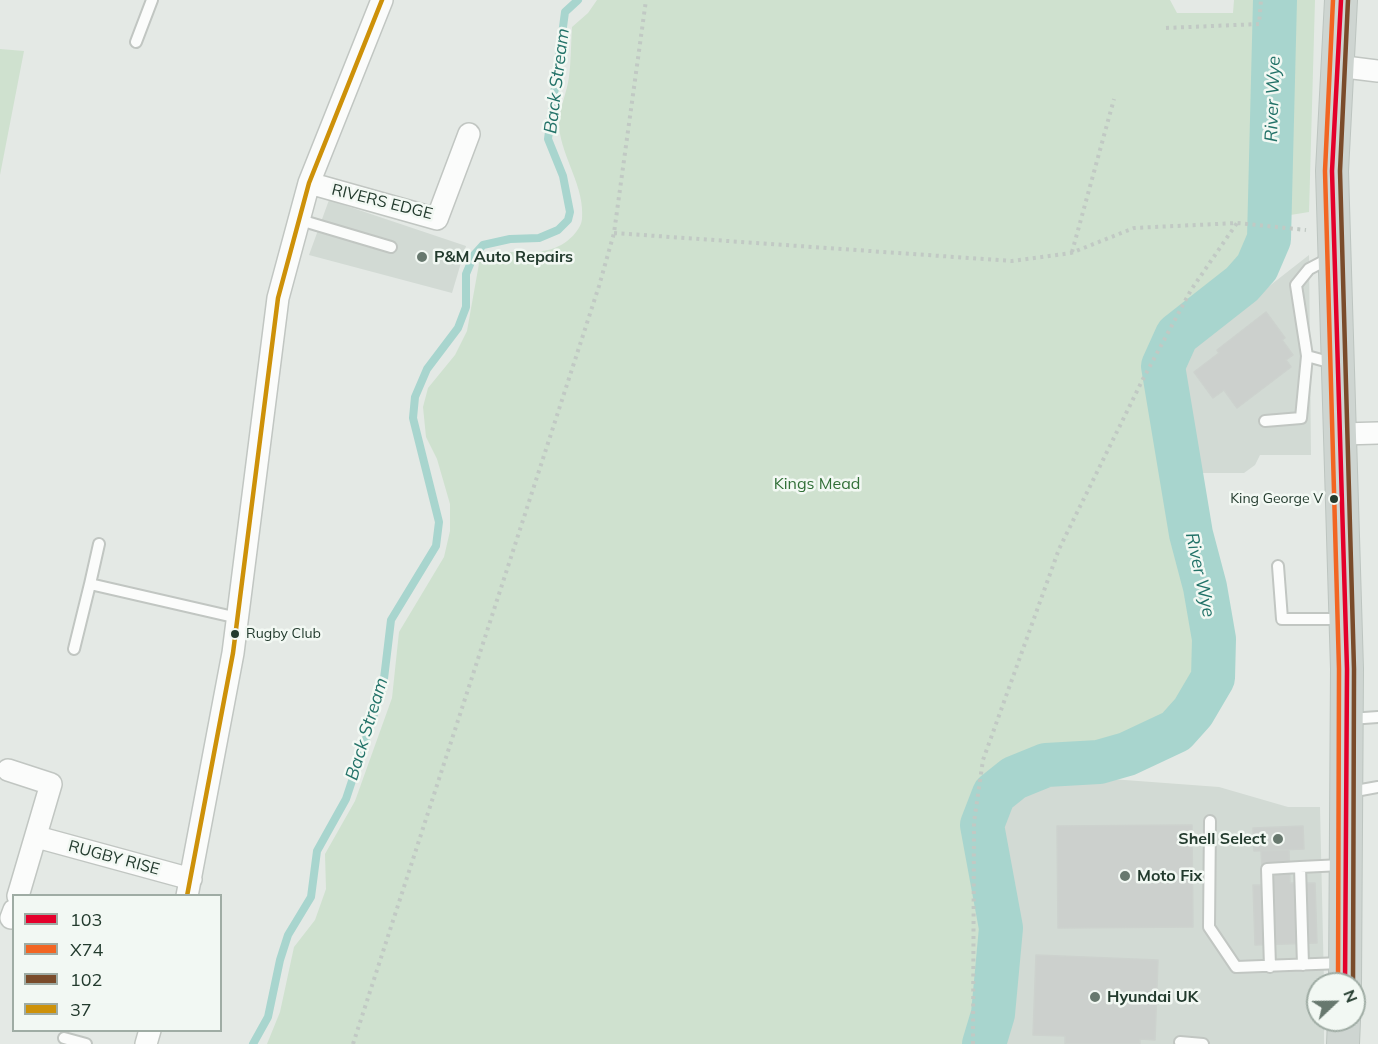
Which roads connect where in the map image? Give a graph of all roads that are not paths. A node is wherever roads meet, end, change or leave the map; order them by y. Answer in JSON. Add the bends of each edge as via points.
{"nodes":[{"id":1,"x":152,"y":0,"type":"edge"},
{"id":2,"x":382,"y":0,"type":"edge"},
{"id":3,"x":1341,"y":0,"type":"edge"},
{"id":4,"x":136,"y":42,"type":"dead end"},
{"id":5,"x":1337,"y":66,"type":"junction"},
{"id":6,"x":1378,"y":71,"type":"edge"},
{"id":7,"x":470,"y":134,"type":"dead end"},
{"id":8,"x":309,"y":183,"type":"junction"},
{"id":9,"x":300,"y":220,"type":"junction"},
{"id":10,"x":391,"y":247,"type":"dead end"},
{"id":11,"x":1335,"y":256,"type":"junction"},
{"id":12,"x":1307,"y":356,"type":"junction"},
{"id":13,"x":1339,"y":365,"type":"junction"},
{"id":14,"x":1265,"y":421,"type":"dead end"},
{"id":15,"x":1378,"y":433,"type":"edge"},
{"id":16,"x":1342,"y":434,"type":"junction"},
{"id":17,"x":99,"y":544,"type":"dead end"},
{"id":18,"x":1278,"y":566,"type":"dead end"},
{"id":19,"x":90,"y":584,"type":"junction"},
{"id":20,"x":238,"y":618,"type":"junction"},
{"id":21,"x":1346,"y":619,"type":"junction"},
{"id":22,"x":74,"y":649,"type":"dead end"},
{"id":23,"x":1378,"y":717,"type":"edge"},
{"id":24,"x":1347,"y":719,"type":"junction"},
{"id":25,"x":8,"y":770,"type":"dead end"},
{"id":26,"x":1378,"y":787,"type":"edge"},
{"id":27,"x":1347,"y":792,"type":"junction"},
{"id":28,"x":1210,"y":821,"type":"dead end"},
{"id":29,"x":37,"y":837,"type":"junction"},
{"id":30,"x":1347,"y":864,"type":"junction"},
{"id":31,"x":1300,"y":867,"type":"junction"},
{"id":32,"x":189,"y":887,"type":"edge"},
{"id":33,"x":19,"y":894,"type":"edge"},
{"id":34,"x":1303,"y":965,"type":"junction"},
{"id":35,"x":1270,"y":967,"type":"junction"},
{"id":36,"x":1336,"y":972,"type":"edge"},
{"id":37,"x":1345,"y":972,"type":"edge"},
{"id":38,"x":64,"y":1038,"type":"dead end"},
{"id":39,"x":1180,"y":1042,"type":"dead end"},
{"id":40,"x":86,"y":1044,"type":"edge"},
{"id":41,"x":1203,"y":1044,"type":"edge"}],
"edges":[{"from":1,"to":4,"type":"lane"},
{"from":2,"to":8,"type":"street"},
{"from":3,"to":5,"type":"main road"},
{"from":5,"to":6,"type":"street"},
{"from":5,"to":11,"type":"main road","via":[[1332,171]]},
{"from":7,"to":8,"type":"street","name":"RIVERS EDGE","via":[[437,219]]},
{"from":8,"to":9,"type":"street"},
{"from":9,"to":10,"type":"lane"},
{"from":9,"to":20,"type":"street","via":[[279,298]]},
{"from":11,"to":12,"type":"lane","via":[[1309,269],[1296,285]]},
{"from":11,"to":13,"type":"main road"},
{"from":12,"to":13,"type":"lane"},
{"from":12,"to":14,"type":"lane","via":[[1301,418]]},
{"from":13,"to":16,"type":"main road"},
{"from":15,"to":16,"type":"street"},
{"from":16,"to":21,"type":"main road"},
{"from":17,"to":19,"type":"lane"},
{"from":18,"to":21,"type":"lane","via":[[1282,619]]},
{"from":19,"to":20,"type":"lane"},
{"from":19,"to":22,"type":"lane"},
{"from":20,"to":32,"type":"street"},
{"from":21,"to":24,"type":"main road"},
{"from":23,"to":24,"type":"lane"},
{"from":24,"to":27,"type":"main road"},
{"from":25,"to":29,"type":"street","via":[[51,784]]},
{"from":26,"to":27,"type":"lane"},
{"from":27,"to":30,"type":"main road"},
{"from":28,"to":35,"type":"lane","via":[[1209,927],[1236,967]]},
{"from":29,"to":32,"type":"street","name":"RUGBY RISE"},
{"from":29,"to":33,"type":"street"},
{"from":30,"to":31,"type":"lane"},
{"from":30,"to":37,"type":"main road"},
{"from":31,"to":34,"type":"lane"},
{"from":31,"to":35,"type":"lane","via":[[1267,868]]},
{"from":34,"to":35,"type":"lane"},
{"from":34,"to":36,"type":"lane"},
{"from":38,"to":40,"type":"lane"},
{"from":39,"to":41,"type":"lane"}]}
